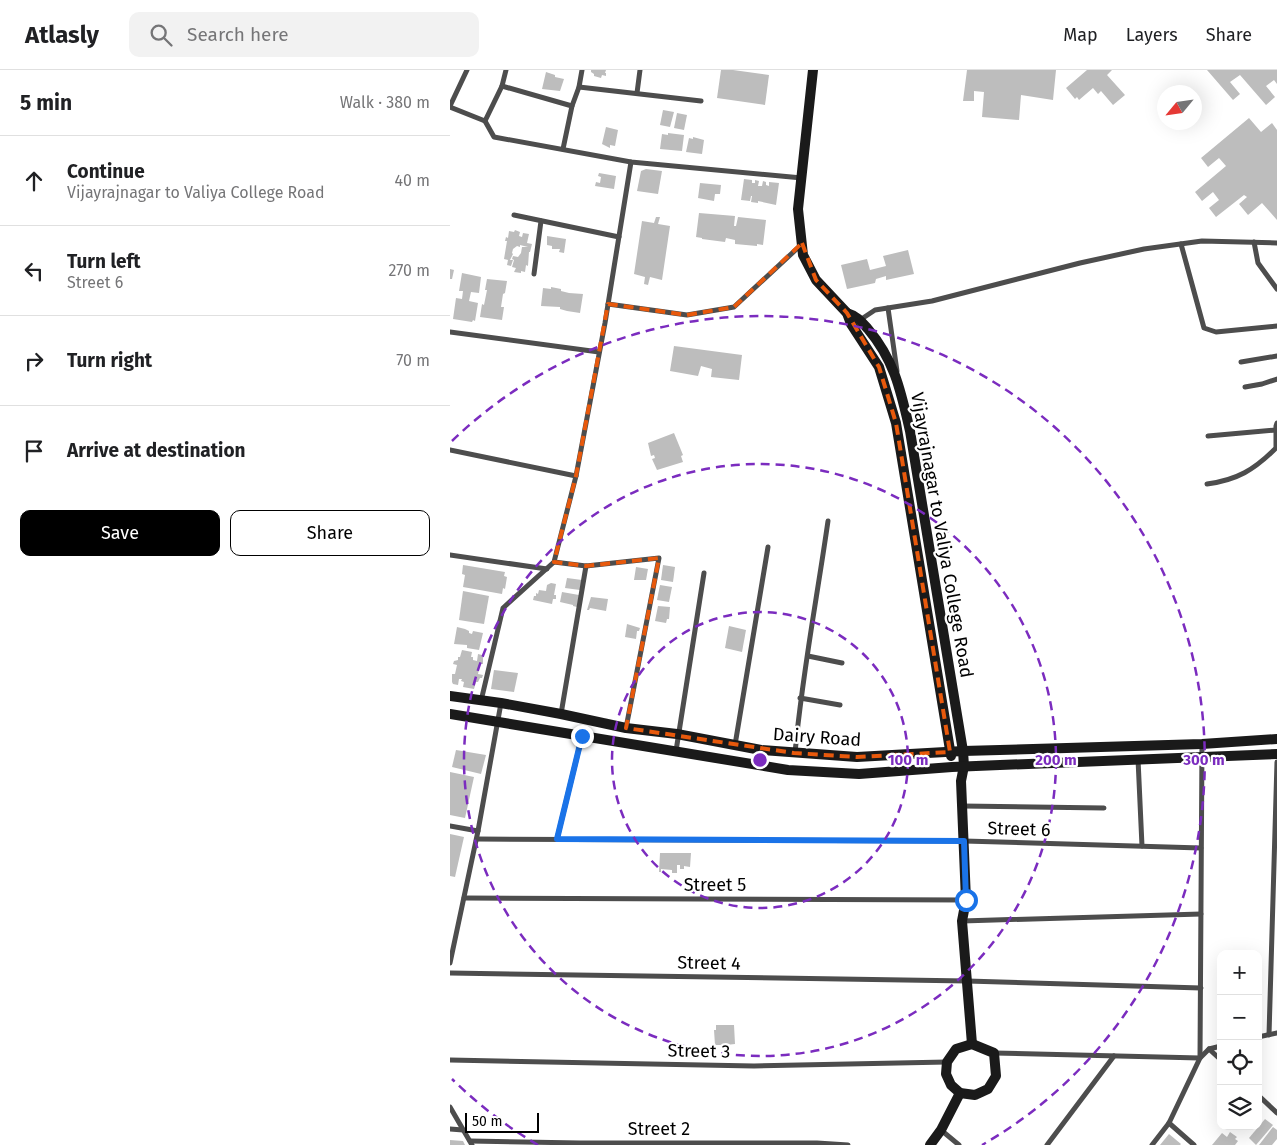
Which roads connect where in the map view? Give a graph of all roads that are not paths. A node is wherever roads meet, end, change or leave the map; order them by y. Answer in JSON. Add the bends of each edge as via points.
{"nodes":[{"id":1,"x":467,"y":70,"type":"edge"},
{"id":2,"x":582,"y":70,"type":"edge"},
{"id":3,"x":640,"y":70,"type":"edge"},
{"id":4,"x":813,"y":70,"type":"edge"},
{"id":5,"x":504,"y":71,"type":"edge"},
{"id":6,"x":502,"y":86,"type":"junction"},
{"id":7,"x":579,"y":87,"type":"junction"},
{"id":8,"x":637,"y":94,"type":"junction"},
{"id":9,"x":701,"y":101,"type":"dead end"},
{"id":10,"x":450,"y":106,"type":"edge"},
{"id":11,"x":572,"y":106,"type":"junction"},
{"id":12,"x":485,"y":121,"type":"junction"},
{"id":13,"x":563,"y":149,"type":"junction"},
{"id":14,"x":631,"y":162,"type":"junction"},
{"id":15,"x":802,"y":178,"type":"junction"},
{"id":16,"x":514,"y":215,"type":"dead end"},
{"id":17,"x":542,"y":221,"type":"junction"},
{"id":18,"x":619,"y":237,"type":"junction"},
{"id":19,"x":1254,"y":242,"type":"junction"},
{"id":20,"x":802,"y":243,"type":"junction"},
{"id":21,"x":1277,"y":243,"type":"edge"},
{"id":22,"x":1181,"y":244,"type":"junction"},
{"id":23,"x":534,"y":274,"type":"dead end"},
{"id":24,"x":1276,"y":285,"type":"edge"},
{"id":25,"x":608,"y":304,"type":"junction"},
{"id":26,"x":888,"y":308,"type":"junction"},
{"id":27,"x":847,"y":313,"type":"junction"},
{"id":28,"x":860,"y":320,"type":"junction"},
{"id":29,"x":1277,"y":326,"type":"edge"},
{"id":30,"x":450,"y":332,"type":"edge"},
{"id":31,"x":599,"y":352,"type":"junction"},
{"id":32,"x":1277,"y":356,"type":"edge"},
{"id":33,"x":1241,"y":362,"type":"dead end"},
{"id":34,"x":1277,"y":379,"type":"edge"},
{"id":35,"x":900,"y":384,"type":"junction"},
{"id":36,"x":1246,"y":387,"type":"dead end"},
{"id":37,"x":1277,"y":423,"type":"edge"},
{"id":38,"x":1276,"y":430,"type":"edge"},
{"id":39,"x":1208,"y":436,"type":"dead end"},
{"id":40,"x":450,"y":450,"type":"edge"},
{"id":41,"x":576,"y":476,"type":"junction"},
{"id":42,"x":1207,"y":484,"type":"dead end"},
{"id":43,"x":828,"y":521,"type":"dead end"},
{"id":44,"x":768,"y":547,"type":"dead end"},
{"id":45,"x":450,"y":555,"type":"edge"},
{"id":46,"x":554,"y":562,"type":"junction"},
{"id":47,"x":586,"y":566,"type":"junction"},
{"id":48,"x":548,"y":569,"type":"junction"},
{"id":49,"x":704,"y":573,"type":"dead end"},
{"id":50,"x":808,"y":656,"type":"junction"},
{"id":51,"x":842,"y":663,"type":"dead end"},
{"id":52,"x":450,"y":696,"type":"edge"},
{"id":53,"x":800,"y":698,"type":"junction"},
{"id":54,"x":481,"y":701,"type":"junction"},
{"id":55,"x":501,"y":703,"type":"junction"},
{"id":56,"x":840,"y":705,"type":"dead end"},
{"id":57,"x":450,"y":714,"type":"edge"},
{"id":58,"x":561,"y":714,"type":"junction"},
{"id":59,"x":498,"y":721,"type":"junction"},
{"id":60,"x":626,"y":728,"type":"junction"},
{"id":61,"x":678,"y":734,"type":"junction"},
{"id":62,"x":582,"y":736,"type":"junction"},
{"id":63,"x":1277,"y":739,"type":"edge"},
{"id":64,"x":1202,"y":744,"type":"junction"},
{"id":65,"x":735,"y":745,"type":"junction"},
{"id":66,"x":676,"y":751,"type":"junction"},
{"id":67,"x":963,"y":751,"type":"junction"},
{"id":68,"x":950,"y":752,"type":"junction"},
{"id":69,"x":794,"y":753,"type":"junction"},
{"id":70,"x":1277,"y":754,"type":"edge"},
{"id":71,"x":1201,"y":757,"type":"junction"},
{"id":72,"x":1138,"y":759,"type":"junction"},
{"id":73,"x":1277,"y":762,"type":"edge"},
{"id":74,"x":964,"y":766,"type":"junction"},
{"id":75,"x":952,"y":767,"type":"junction"},
{"id":76,"x":960,"y":781,"type":"junction"},
{"id":77,"x":962,"y":806,"type":"junction"},
{"id":78,"x":1104,"y":808,"type":"dead end"},
{"id":79,"x":450,"y":826,"type":"edge"},
{"id":80,"x":478,"y":831,"type":"junction"},
{"id":81,"x":477,"y":838,"type":"junction"},
{"id":82,"x":557,"y":839,"type":"junction"},
{"id":83,"x":964,"y":841,"type":"junction"},
{"id":84,"x":1142,"y":846,"type":"junction"},
{"id":85,"x":1201,"y":848,"type":"junction"},
{"id":86,"x":464,"y":898,"type":"junction"},
{"id":87,"x":966,"y":900,"type":"junction"},
{"id":88,"x":1201,"y":914,"type":"junction"},
{"id":89,"x":962,"y":921,"type":"junction"},
{"id":90,"x":450,"y":962,"type":"edge"},
{"id":91,"x":450,"y":973,"type":"edge"},
{"id":92,"x":967,"y":981,"type":"junction"},
{"id":93,"x":1201,"y":988,"type":"junction"},
{"id":94,"x":1277,"y":1033,"type":"edge"},
{"id":95,"x":1269,"y":1035,"type":"junction"},
{"id":96,"x":1262,"y":1036,"type":"edge"},
{"id":97,"x":972,"y":1044,"type":"junction"},
{"id":98,"x":1217,"y":1047,"type":"edge"},
{"id":99,"x":1209,"y":1049,"type":"junction"},
{"id":100,"x":994,"y":1053,"type":"junction"},
{"id":101,"x":1114,"y":1056,"type":"junction"},
{"id":102,"x":1217,"y":1056,"type":"edge"},
{"id":103,"x":1200,"y":1058,"type":"junction"},
{"id":104,"x":450,"y":1060,"type":"edge"},
{"id":105,"x":947,"y":1062,"type":"junction"},
{"id":106,"x":960,"y":1093,"type":"junction"},
{"id":107,"x":1262,"y":1099,"type":"edge"},
{"id":108,"x":450,"y":1107,"type":"edge"},
{"id":109,"x":1277,"y":1113,"type":"edge"},
{"id":110,"x":1169,"y":1123,"type":"junction"},
{"id":111,"x":450,"y":1129,"type":"edge"},
{"id":112,"x":463,"y":1130,"type":"junction"},
{"id":113,"x":941,"y":1130,"type":"junction"},
{"id":114,"x":471,"y":1143,"type":"edge"},
{"id":115,"x":582,"y":1144,"type":"edge"},
{"id":116,"x":816,"y":1144,"type":"edge"},
{"id":117,"x":848,"y":1145,"type":"edge"},
{"id":118,"x":930,"y":1145,"type":"edge"},
{"id":119,"x":959,"y":1145,"type":"edge"},
{"id":120,"x":1047,"y":1145,"type":"edge"},
{"id":121,"x":1152,"y":1145,"type":"edge"},
{"id":122,"x":1194,"y":1145,"type":"edge"}],
"edges":[{"from":1,"to":10,"type":"street"},
{"from":2,"to":7,"type":"street"},
{"from":3,"to":8,"type":"street"},
{"from":4,"to":15,"type":"street","name":"Vijayrajnagar to Valiya College Road"},
{"from":5,"to":6,"type":"street"},
{"from":6,"to":11,"type":"street"},
{"from":6,"to":12,"type":"street"},
{"from":7,"to":8,"type":"street"},
{"from":7,"to":11,"type":"street"},
{"from":8,"to":9,"type":"street"},
{"from":10,"to":12,"type":"street"},
{"from":11,"to":13,"type":"street"},
{"from":12,"to":13,"type":"street","via":[[494,137]]},
{"from":13,"to":14,"type":"street"},
{"from":14,"to":15,"type":"street"},
{"from":14,"to":18,"type":"street"},
{"from":15,"to":20,"type":"street","name":"Vijayrajnagar to Valiya College Road","via":[[798,209]]},
{"from":16,"to":17,"type":"street"},
{"from":17,"to":18,"type":"street"},
{"from":17,"to":23,"type":"street"},
{"from":18,"to":25,"type":"street"},
{"from":19,"to":21,"type":"street"},
{"from":19,"to":22,"type":"street"},
{"from":19,"to":24,"type":"street","via":[[1258,263]]},
{"from":20,"to":25,"type":"street","via":[[734,307],[687,315]]},
{"from":20,"to":27,"type":"street","name":"Vijayrajnagar to Valiya College Road","via":[[803,255],[816,280]]},
{"from":22,"to":26,"type":"street","via":[[1080,264],[932,301]]},
{"from":22,"to":29,"type":"street","via":[[1204,328],[1216,332]]},
{"from":25,"to":31,"type":"street"},
{"from":26,"to":28,"type":"street","via":[[875,310]]},
{"from":26,"to":35,"type":"street"},
{"from":27,"to":28,"type":"street","name":"Vijayrajnagar to Valiya College Road"},
{"from":27,"to":68,"type":"street","name":"Vijayrajnagar to Valiya College Road","via":[[879,367],[896,423]]},
{"from":28,"to":35,"type":"street","name":"Vijayrajnagar to Valiya College Road","via":[[878,342]]},
{"from":30,"to":31,"type":"street"},
{"from":31,"to":41,"type":"street"},
{"from":32,"to":33,"type":"street"},
{"from":34,"to":36,"type":"street"},
{"from":35,"to":67,"type":"street","name":"Vijayrajnagar to Valiya College Road"},
{"from":37,"to":38,"type":"street"},
{"from":38,"to":39,"type":"street"},
{"from":38,"to":42,"type":"street","via":[[1276,448],[1258,464],[1228,481]]},
{"from":40,"to":41,"type":"street"},
{"from":41,"to":46,"type":"street"},
{"from":43,"to":50,"type":"street"},
{"from":44,"to":65,"type":"street"},
{"from":45,"to":48,"type":"street"},
{"from":46,"to":47,"type":"street"},
{"from":46,"to":48,"type":"street"},
{"from":47,"to":58,"type":"street"},
{"from":47,"to":60,"type":"street","via":[[659,558]]},
{"from":48,"to":54,"type":"street","via":[[503,608]]},
{"from":49,"to":61,"type":"street"},
{"from":50,"to":51,"type":"street"},
{"from":50,"to":53,"type":"street"},
{"from":52,"to":54,"type":"street","name":"Dairy Road"},
{"from":53,"to":56,"type":"street"},
{"from":53,"to":69,"type":"street"},
{"from":54,"to":55,"type":"street","name":"Dairy Road"},
{"from":55,"to":58,"type":"street","name":"Dairy Road"},
{"from":55,"to":59,"type":"street"},
{"from":57,"to":59,"type":"street","name":"Dairy Road"},
{"from":58,"to":60,"type":"street","name":"Dairy Road"},
{"from":59,"to":62,"type":"street","name":"Dairy Road"},
{"from":59,"to":80,"type":"street"},
{"from":60,"to":61,"type":"street","name":"Dairy Road"},
{"from":61,"to":65,"type":"street","name":"Dairy Road"},
{"from":61,"to":66,"type":"street"},
{"from":62,"to":66,"type":"street","name":"Dairy Road"},
{"from":62,"to":82,"type":"street"},
{"from":63,"to":64,"type":"street","name":"Dairy Road"},
{"from":64,"to":67,"type":"street","name":"Dairy Road"},
{"from":64,"to":71,"type":"street"},
{"from":65,"to":69,"type":"street","name":"Dairy Road"},
{"from":66,"to":75,"type":"street","name":"Dairy Road","via":[[788,770],[826,773],[859,774]]},
{"from":67,"to":68,"type":"street","name":"Dairy Road"},
{"from":67,"to":74,"type":"street","name":"Vijayrajnagar to Valiya College Road"},
{"from":68,"to":69,"type":"street","name":"Dairy Road","via":[[857,757]]},
{"from":68,"to":75,"type":"street","name":"Vijayrajnagar to Valiya College Road"},
{"from":70,"to":71,"type":"street","name":"Dairy Road"},
{"from":71,"to":72,"type":"street","name":"Dairy Road"},
{"from":71,"to":85,"type":"street"},
{"from":72,"to":74,"type":"street","name":"Dairy Road"},
{"from":72,"to":84,"type":"street"},
{"from":73,"to":95,"type":"street"},
{"from":74,"to":75,"type":"street","name":"Dairy Road"},
{"from":74,"to":76,"type":"street","name":"Vijayrajnagar to Valiya College Road"},
{"from":75,"to":76,"type":"street","name":"Vijayrajnagar to Valiya College Road"},
{"from":76,"to":77,"type":"street","name":"Vijayrajnagar to Valiya College Road"},
{"from":77,"to":78,"type":"street"},
{"from":77,"to":83,"type":"street","name":"Vijayrajnagar to Valiya College Road"},
{"from":79,"to":80,"type":"street"},
{"from":80,"to":81,"type":"street"},
{"from":81,"to":82,"type":"street","name":"Street 6"},
{"from":81,"to":86,"type":"street"},
{"from":82,"to":83,"type":"street","name":"Street 6"},
{"from":83,"to":84,"type":"street","name":"Street 6"},
{"from":83,"to":87,"type":"street","name":"Vijayrajnagar to Valiya College Road"},
{"from":84,"to":85,"type":"street","name":"Street 6"},
{"from":85,"to":88,"type":"street"},
{"from":86,"to":87,"type":"street","name":"Street 5"},
{"from":86,"to":90,"type":"street"},
{"from":87,"to":89,"type":"street","name":"Vijayrajnagar to Valiya College Road"},
{"from":88,"to":89,"type":"street"},
{"from":88,"to":93,"type":"street"},
{"from":89,"to":92,"type":"street","name":"Vijayrajnagar to Valiya College Road"},
{"from":91,"to":92,"type":"street","name":"Street 4"},
{"from":92,"to":93,"type":"street","name":"Street 4"},
{"from":92,"to":97,"type":"street","name":"Vijayrajnagar to Valiya College Road"},
{"from":93,"to":103,"type":"street"},
{"from":94,"to":95,"type":"street"},
{"from":95,"to":96,"type":"street"},
{"from":97,"to":100,"type":"street"},
{"from":97,"to":105,"type":"street","via":[[956,1049]]},
{"from":98,"to":99,"type":"street"},
{"from":99,"to":102,"type":"street"},
{"from":99,"to":103,"type":"street"},
{"from":100,"to":101,"type":"street"},
{"from":100,"to":106,"type":"street","via":[[996,1076],[988,1089],[974,1095]]},
{"from":101,"to":103,"type":"street"},
{"from":101,"to":120,"type":"street"},
{"from":103,"to":110,"type":"street"},
{"from":104,"to":105,"type":"street","name":"Street 3","via":[[754,1066]]},
{"from":105,"to":106,"type":"street","via":[[948,1079]]},
{"from":106,"to":113,"type":"street"},
{"from":107,"to":109,"type":"street"},
{"from":108,"to":112,"type":"street"},
{"from":110,"to":121,"type":"street"},
{"from":110,"to":122,"type":"street"},
{"from":111,"to":112,"type":"street"},
{"from":112,"to":114,"type":"street"},
{"from":113,"to":118,"type":"street"},
{"from":113,"to":119,"type":"street"},
{"from":114,"to":115,"type":"street","name":"Street 2"},
{"from":115,"to":116,"type":"street","name":"Street 2"},
{"from":116,"to":117,"type":"street","name":"Street 2"}]}
